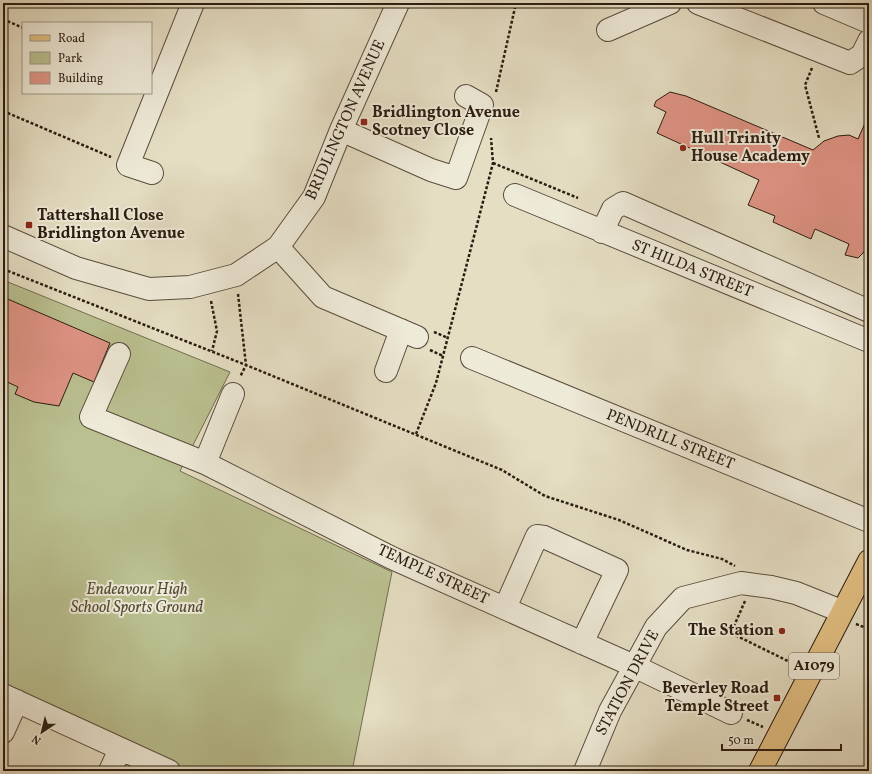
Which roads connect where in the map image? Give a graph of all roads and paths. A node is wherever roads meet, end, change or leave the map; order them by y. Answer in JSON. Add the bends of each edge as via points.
{"nodes":[{"id":1,"x":193,"y":3,"type":"edge"},
{"id":2,"x":398,"y":3,"type":"edge"},
{"id":3,"x":516,"y":3,"type":"edge"},
{"id":4,"x":670,"y":3,"type":"edge"},
{"id":5,"x":698,"y":3,"type":"edge"},
{"id":6,"x":824,"y":3,"type":"edge"},
{"id":7,"x":3,"y":19,"type":"edge"},
{"id":8,"x":869,"y":22,"type":"edge"},
{"id":9,"x":22,"y":28,"type":"edge"},
{"id":10,"x":608,"y":30,"type":"dead end"},
{"id":11,"x":869,"y":42,"type":"edge"},
{"id":12,"x":819,"y":52,"type":"junction"},
{"id":13,"x":496,"y":93,"type":"dead end"},
{"id":14,"x":466,"y":96,"type":"dead end"},
{"id":15,"x":3,"y":111,"type":"edge"},
{"id":16,"x":341,"y":130,"type":"junction"},
{"id":17,"x":490,"y":136,"type":"dead end"},
{"id":18,"x":818,"y":138,"type":"dead end"},
{"id":19,"x":493,"y":163,"type":"junction"},
{"id":20,"x":128,"y":164,"type":"junction"},
{"id":21,"x":152,"y":174,"type":"dead end"},
{"id":22,"x":515,"y":195,"type":"dead end"},
{"id":23,"x":578,"y":198,"type":"dead end"},
{"id":24,"x":602,"y":232,"type":"junction"},
{"id":25,"x":3,"y":236,"type":"edge"},
{"id":26,"x":278,"y":247,"type":"junction"},
{"id":27,"x":3,"y":269,"type":"edge"},
{"id":28,"x":236,"y":275,"type":"junction"},
{"id":29,"x":207,"y":282,"type":"junction"},
{"id":30,"x":869,"y":310,"type":"edge"},
{"id":31,"x":869,"y":341,"type":"edge"},
{"id":32,"x":212,"y":351,"type":"junction"},
{"id":33,"x":119,"y":354,"type":"dead end"},
{"id":34,"x":472,"y":358,"type":"dead end"},
{"id":35,"x":246,"y":364,"type":"junction"},
{"id":36,"x":386,"y":371,"type":"dead end"},
{"id":37,"x":233,"y":394,"type":"joint"},
{"id":38,"x":416,"y":434,"type":"junction"},
{"id":39,"x":205,"y":463,"type":"junction"},
{"id":40,"x":869,"y":521,"type":"edge"},
{"id":41,"x":869,"y":561,"type":"edge"},
{"id":42,"x":746,"y":584,"type":"junction"},
{"id":43,"x":505,"y":608,"type":"junction"},
{"id":44,"x":841,"y":611,"type":"junction"},
{"id":45,"x":582,"y":643,"type":"junction"},
{"id":46,"x":634,"y":666,"type":"junction"},
{"id":47,"x":811,"y":672,"type":"junction"},
{"id":48,"x":10,"y":698,"type":"edge"},
{"id":49,"x":731,"y":713,"type":"joint"},
{"id":50,"x":3,"y":732,"type":"edge"},
{"id":51,"x":779,"y":735,"type":"junction"},
{"id":52,"x":120,"y":749,"type":"junction"},
{"id":53,"x":110,"y":771,"type":"edge"},
{"id":54,"x":168,"y":771,"type":"edge"},
{"id":55,"x":585,"y":771,"type":"edge"},
{"id":56,"x":760,"y":771,"type":"edge"}],
"edges":[{"from":1,"to":20,"type":"street"},
{"from":2,"to":16,"type":"street","name":"BRIDLINGTON AVENUE"},
{"from":3,"to":13,"type":"path"},
{"from":4,"to":10,"type":"street"},
{"from":5,"to":12,"type":"street"},
{"from":6,"to":8,"type":"street"},
{"from":7,"to":9,"type":"path"},
{"from":11,"to":12,"type":"street","via":[[862,55],[850,63]]},
{"from":12,"to":18,"type":"path","via":[[805,85]]},
{"from":14,"to":16,"type":"street","via":[[482,105],[456,178]]},
{"from":15,"to":20,"type":"path"},
{"from":16,"to":26,"type":"street","name":"BRIDLINGTON AVENUE","via":[[314,197]]},
{"from":17,"to":19,"type":"path"},
{"from":19,"to":23,"type":"path"},
{"from":19,"to":38,"type":"path","via":[[436,383]]},
{"from":20,"to":21,"type":"street"},
{"from":22,"to":24,"type":"street","name":"ST HILDA STREET"},
{"from":24,"to":30,"type":"street","via":[[613,208],[623,203]]},
{"from":24,"to":31,"type":"street","name":"ST HILDA STREET"},
{"from":25,"to":29,"type":"street","name":"BRIDLINGTON AVENUE","via":[[76,268],[149,289],[190,287]]},
{"from":26,"to":28,"type":"street","name":"BRIDLINGTON AVENUE"},
{"from":26,"to":36,"type":"street","via":[[323,297],[409,334]]},
{"from":27,"to":32,"type":"path"},
{"from":28,"to":29,"type":"street","name":"BRIDLINGTON AVENUE"},
{"from":28,"to":35,"type":"path"},
{"from":29,"to":32,"type":"path","via":[[217,323]]},
{"from":32,"to":35,"type":"path"},
{"from":33,"to":39,"type":"street","name":"TEMPLE STREET","via":[[91,417]]},
{"from":34,"to":40,"type":"street","name":"PENDRILL STREET"},
{"from":35,"to":37,"type":"path"},
{"from":35,"to":38,"type":"path"},
{"from":37,"to":39,"type":"street"},
{"from":38,"to":42,"type":"path","via":[[502,470],[545,496],[619,520],[687,550],[729,561],[735,565]]},
{"from":39,"to":43,"type":"street","name":"TEMPLE STREET","via":[[392,558]]},
{"from":41,"to":44,"type":"main road","number":"A1079"},
{"from":42,"to":44,"type":"street","name":"STATION DRIVE","via":[[796,593]]},
{"from":42,"to":46,"type":"street","name":"STATION DRIVE","via":[[683,598],[656,627]]},
{"from":42,"to":47,"type":"path","via":[[731,633]]},
{"from":43,"to":45,"type":"street","name":"TEMPLE STREET"},
{"from":43,"to":45,"type":"street","via":[[537,536],[617,570]]},
{"from":44,"to":47,"type":"main road","number":"A1079"},
{"from":45,"to":46,"type":"street","name":"TEMPLE STREET"},
{"from":46,"to":49,"type":"street","name":"TEMPLE STREET"},
{"from":46,"to":55,"type":"street","name":"STATION DRIVE","via":[[610,711]]},
{"from":47,"to":51,"type":"main road","number":"A1079"},
{"from":48,"to":50,"type":"street"},
{"from":48,"to":52,"type":"street"},
{"from":49,"to":51,"type":"path"},
{"from":51,"to":56,"type":"main road","number":"A1079"},
{"from":52,"to":53,"type":"street"},
{"from":52,"to":54,"type":"street"}]}
